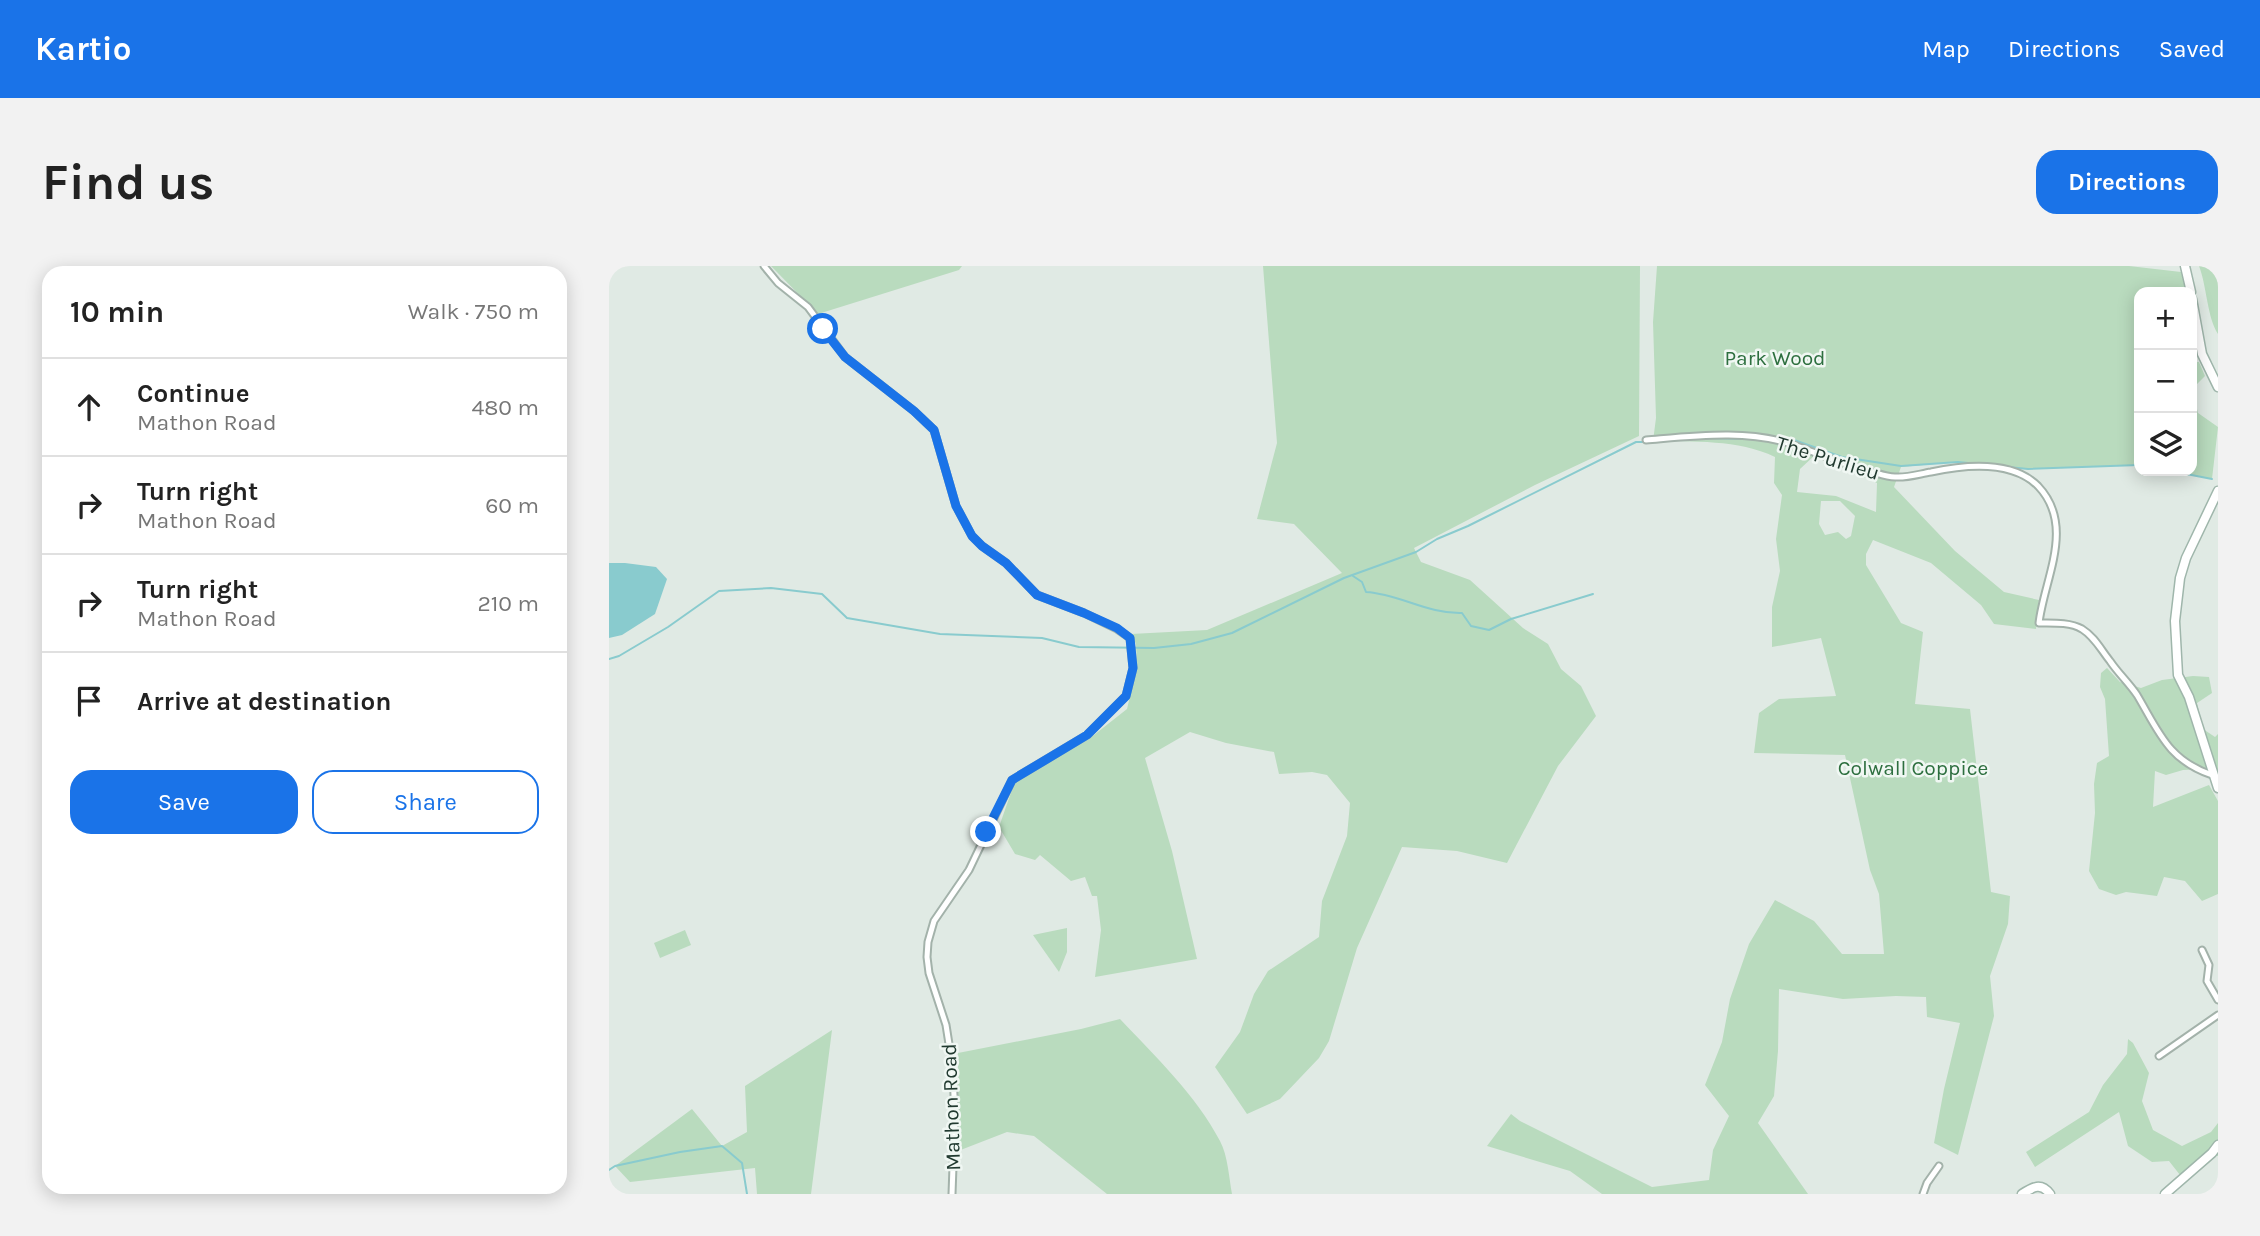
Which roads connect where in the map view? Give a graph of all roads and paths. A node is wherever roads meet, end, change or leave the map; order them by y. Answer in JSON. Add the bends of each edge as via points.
{"nodes":[{"id":1,"x":764,"y":266,"type":"edge"},
{"id":2,"x":2185,"y":266,"type":"edge"},
{"id":3,"x":2190,"y":287,"type":"edge"},
{"id":4,"x":2197,"y":327,"type":"edge"},
{"id":5,"x":2218,"y":387,"type":"edge"},
{"id":6,"x":1646,"y":440,"type":"dead end"},
{"id":7,"x":2218,"y":491,"type":"edge"},
{"id":8,"x":2212,"y":775,"type":"junction"},
{"id":9,"x":2218,"y":788,"type":"edge"},
{"id":10,"x":2202,"y":950,"type":"dead end"},
{"id":11,"x":2218,"y":1000,"type":"edge"},
{"id":12,"x":2218,"y":1015,"type":"edge"},
{"id":13,"x":2159,"y":1056,"type":"dead end"},
{"id":14,"x":2218,"y":1145,"type":"edge"},
{"id":15,"x":1939,"y":1166,"type":"dead end"},
{"id":16,"x":952,"y":1194,"type":"edge"},
{"id":17,"x":1923,"y":1194,"type":"edge"},
{"id":18,"x":2022,"y":1194,"type":"edge"},
{"id":19,"x":2050,"y":1194,"type":"edge"},
{"id":20,"x":2165,"y":1194,"type":"edge"}],
"edges":[{"from":1,"to":16,"type":"street","name":"Mathon Road","via":[[808,307],[845,357],[934,430],[956,506],[972,536],[1037,595],[1117,628],[1130,638],[1133,668],[1126,696],[1087,735],[1012,780],[969,870],[934,921],[927,942],[929,973],[945,1018],[952,1063]]},
{"from":2,"to":3,"type":"main road"},
{"from":4,"to":5,"type":"main road","via":[[2202,355]]},
{"from":6,"to":8,"type":"street","name":"The Purlieu","via":[[1742,434],[1893,477],[1977,467],[2024,476],[2039,487],[2057,521],[2053,565],[2039,623],[2081,628],[2135,692],[2164,743],[2177,757]]},
{"from":7,"to":8,"type":"main road","via":[[2186,558],[2175,621],[2178,675]]},
{"from":8,"to":9,"type":"main road"},
{"from":10,"to":11,"type":"street","via":[[2209,965],[2207,981]]},
{"from":12,"to":13,"type":"street"},
{"from":14,"to":20,"type":"main road"},
{"from":15,"to":17,"type":"street"},
{"from":18,"to":19,"type":"main road","via":[[2036,1186]]}]}
